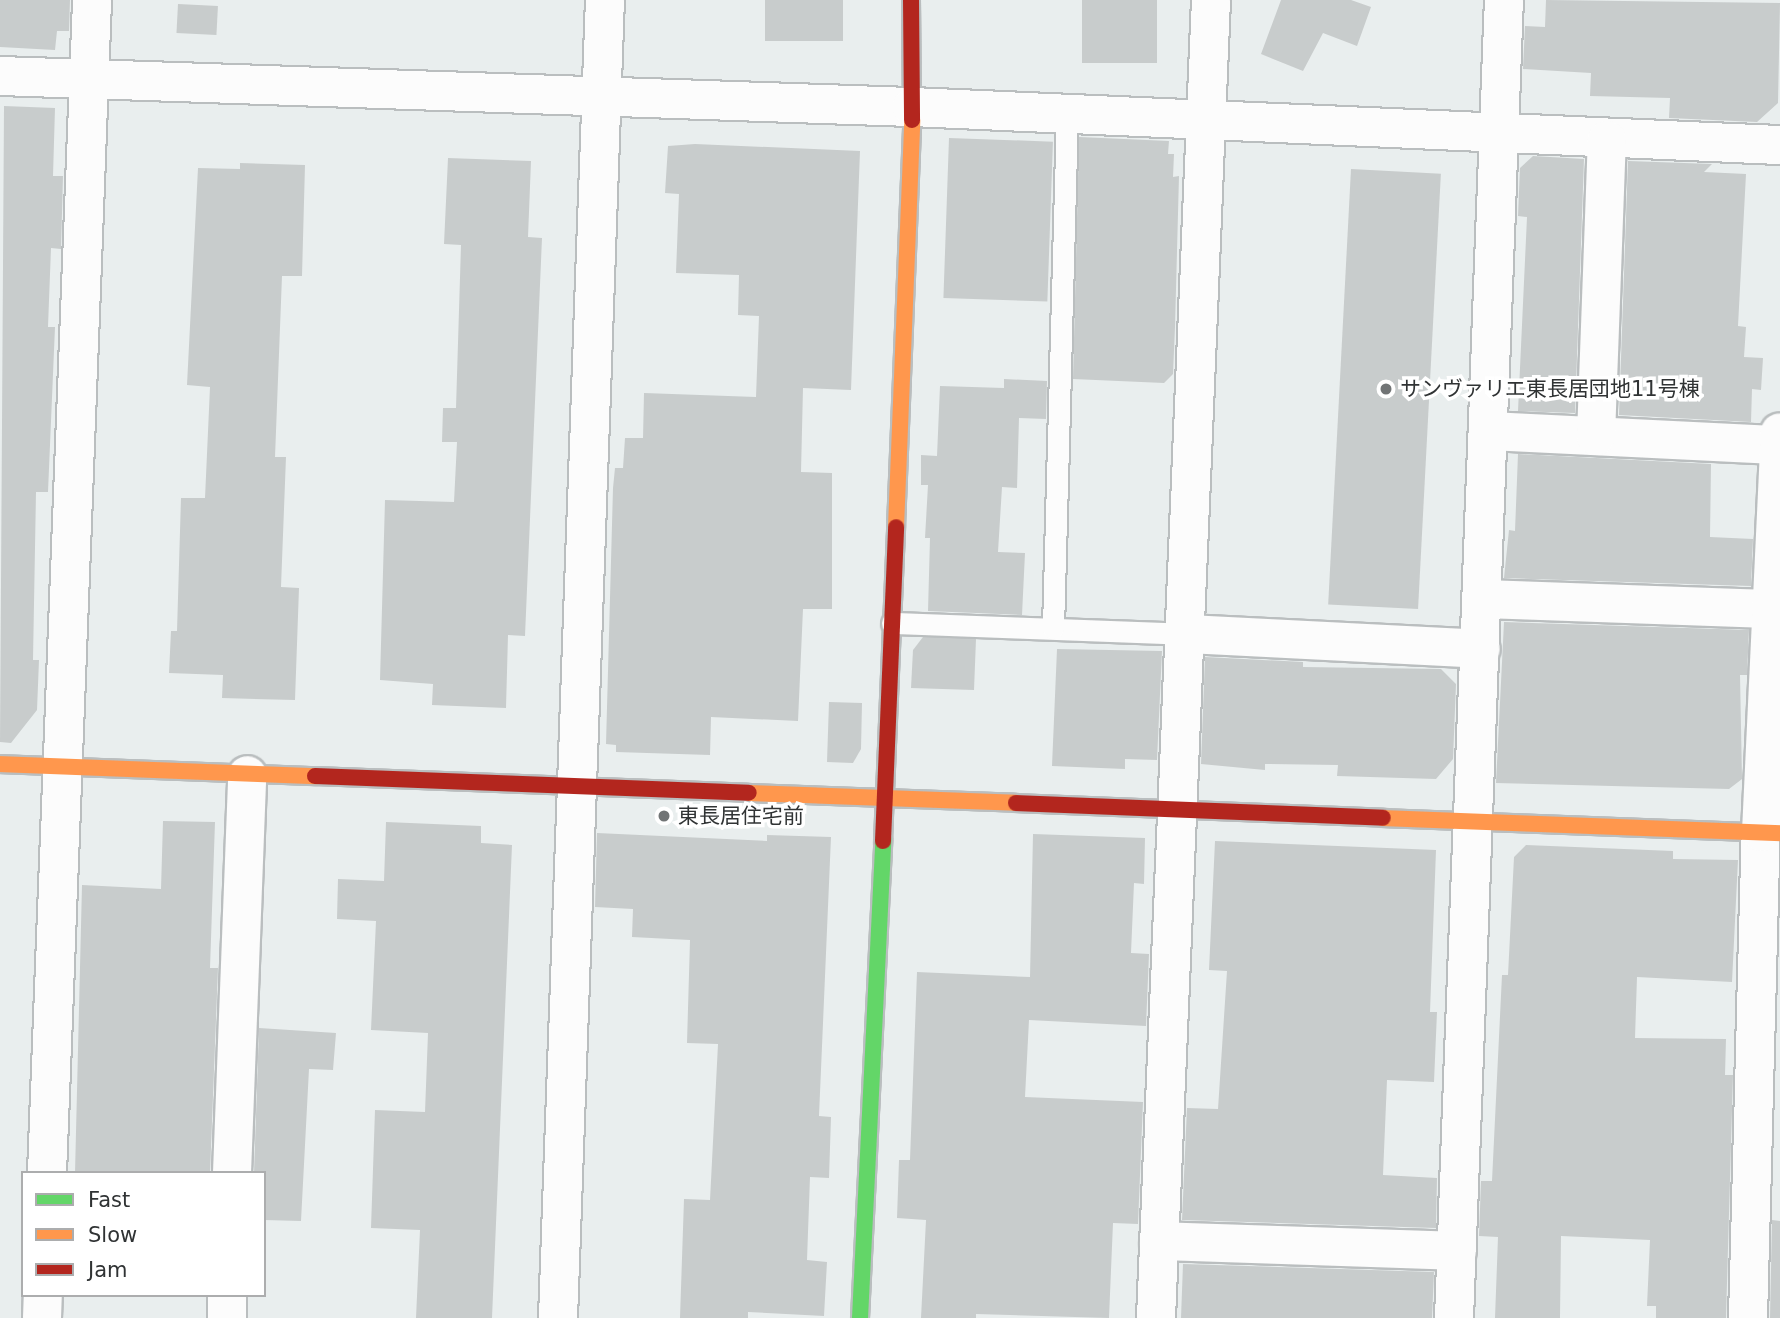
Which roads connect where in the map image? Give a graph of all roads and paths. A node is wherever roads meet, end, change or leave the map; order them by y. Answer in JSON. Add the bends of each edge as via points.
{"nodes":[{"id":1,"x":92,"y":0,"type":"edge"},
{"id":2,"x":605,"y":0,"type":"edge"},
{"id":3,"x":911,"y":0,"type":"edge"},
{"id":4,"x":1211,"y":0,"type":"edge"},
{"id":5,"x":1504,"y":0,"type":"edge"},
{"id":6,"x":0,"y":76,"type":"edge"},
{"id":7,"x":89,"y":78,"type":"junction"},
{"id":8,"x":600,"y":95,"type":"junction"},
{"id":9,"x":912,"y":107,"type":"junction"},
{"id":10,"x":1067,"y":114,"type":"junction"},
{"id":11,"x":1205,"y":121,"type":"junction"},
{"id":12,"x":1499,"y":136,"type":"junction"},
{"id":13,"x":1607,"y":140,"type":"junction"},
{"id":14,"x":1780,"y":145,"type":"edge"},
{"id":15,"x":1488,"y":431,"type":"junction"},
{"id":16,"x":1780,"y":432,"type":"edge"},
{"id":17,"x":1596,"y":436,"type":"junction"},
{"id":18,"x":1779,"y":445,"type":"edge"},
{"id":19,"x":1775,"y":587,"type":"edge"},
{"id":20,"x":1482,"y":599,"type":"junction"},
{"id":21,"x":892,"y":624,"type":"junction"},
{"id":22,"x":1053,"y":628,"type":"junction"},
{"id":23,"x":1187,"y":634,"type":"junction"},
{"id":24,"x":1480,"y":649,"type":"junction"},
{"id":25,"x":0,"y":764,"type":"edge"},
{"id":26,"x":62,"y":767,"type":"junction"},
{"id":27,"x":247,"y":775,"type":"junction"},
{"id":28,"x":579,"y":789,"type":"junction"},
{"id":29,"x":885,"y":801,"type":"junction"},
{"id":30,"x":1178,"y":807,"type":"junction"},
{"id":31,"x":1475,"y":821,"type":"junction"},
{"id":32,"x":1770,"y":832,"type":"edge"},
{"id":33,"x":47,"y":1171,"type":"edge"},
{"id":34,"x":232,"y":1171,"type":"edge"},
{"id":35,"x":1159,"y":1241,"type":"junction"},
{"id":36,"x":1457,"y":1251,"type":"junction"},
{"id":37,"x":43,"y":1297,"type":"edge"},
{"id":38,"x":228,"y":1297,"type":"edge"},
{"id":39,"x":42,"y":1318,"type":"edge"},
{"id":40,"x":227,"y":1318,"type":"edge"},
{"id":41,"x":558,"y":1318,"type":"edge"},
{"id":42,"x":860,"y":1318,"type":"edge"},
{"id":43,"x":1156,"y":1318,"type":"edge"},
{"id":44,"x":1454,"y":1318,"type":"edge"},
{"id":45,"x":1748,"y":1318,"type":"edge"}],
"edges":[{"from":1,"to":7,"type":"street"},
{"from":2,"to":8,"type":"street"},
{"from":3,"to":9,"type":"street"},
{"from":4,"to":11,"type":"street"},
{"from":5,"to":12,"type":"street"},
{"from":6,"to":7,"type":"street"},
{"from":7,"to":8,"type":"street"},
{"from":7,"to":26,"type":"street"},
{"from":8,"to":9,"type":"street"},
{"from":8,"to":28,"type":"street"},
{"from":9,"to":10,"type":"street"},
{"from":9,"to":21,"type":"street"},
{"from":10,"to":11,"type":"street"},
{"from":10,"to":22,"type":"lane"},
{"from":11,"to":12,"type":"street"},
{"from":11,"to":23,"type":"street"},
{"from":12,"to":13,"type":"street"},
{"from":12,"to":15,"type":"street"},
{"from":13,"to":14,"type":"street"},
{"from":13,"to":17,"type":"street"},
{"from":15,"to":17,"type":"street"},
{"from":15,"to":20,"type":"street"},
{"from":16,"to":18,"type":"street"},
{"from":17,"to":18,"type":"street"},
{"from":18,"to":19,"type":"street"},
{"from":19,"to":20,"type":"street"},
{"from":19,"to":32,"type":"street"},
{"from":20,"to":24,"type":"street"},
{"from":21,"to":22,"type":"lane"},
{"from":21,"to":29,"type":"street"},
{"from":22,"to":23,"type":"lane"},
{"from":23,"to":24,"type":"street"},
{"from":23,"to":30,"type":"street"},
{"from":24,"to":31,"type":"street"},
{"from":25,"to":26,"type":"street"},
{"from":26,"to":27,"type":"street"},
{"from":26,"to":33,"type":"street"},
{"from":27,"to":28,"type":"street"},
{"from":27,"to":34,"type":"street"},
{"from":28,"to":29,"type":"street"},
{"from":28,"to":41,"type":"street"},
{"from":29,"to":30,"type":"street"},
{"from":29,"to":42,"type":"street"},
{"from":30,"to":31,"type":"street"},
{"from":30,"to":35,"type":"street"},
{"from":31,"to":32,"type":"street"},
{"from":31,"to":36,"type":"street"},
{"from":32,"to":45,"type":"street"},
{"from":35,"to":36,"type":"street"},
{"from":35,"to":43,"type":"street"},
{"from":36,"to":44,"type":"street"},
{"from":37,"to":39,"type":"street"},
{"from":38,"to":40,"type":"street"}]}
